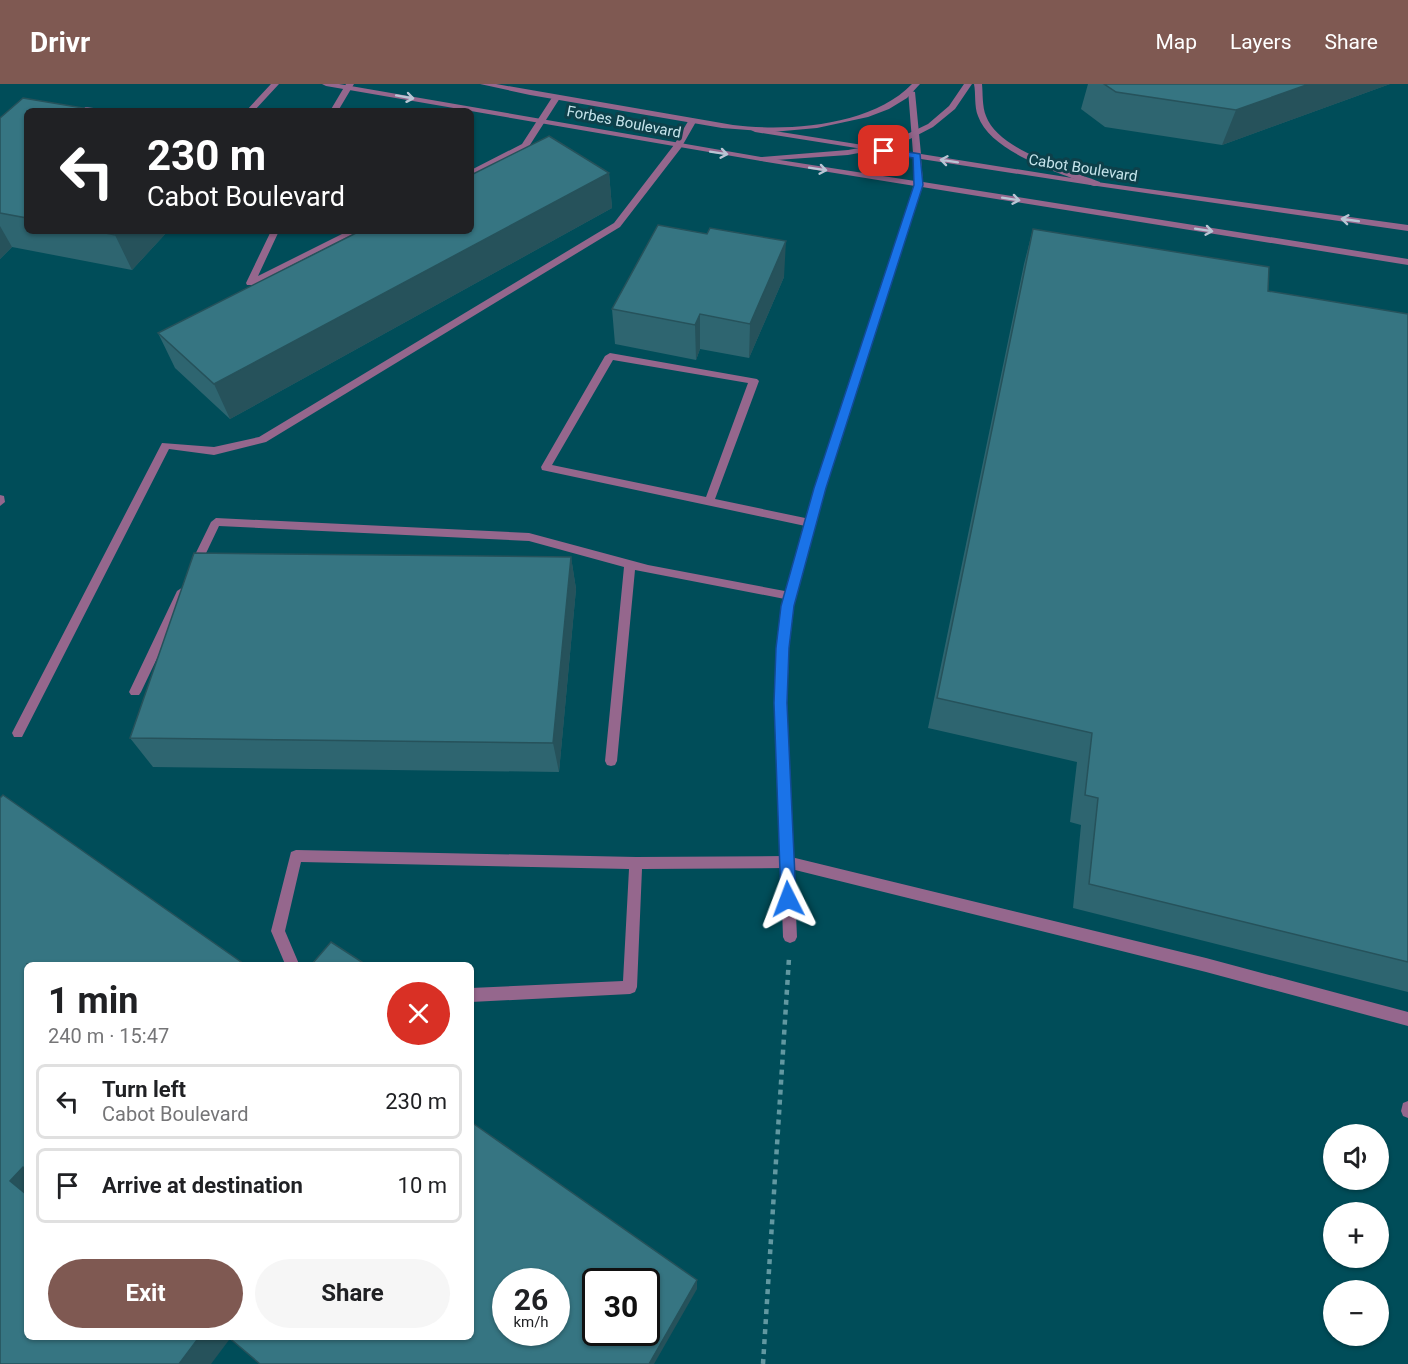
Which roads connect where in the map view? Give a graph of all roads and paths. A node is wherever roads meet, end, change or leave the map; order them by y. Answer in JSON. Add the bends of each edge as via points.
{"nodes":[{"id":1,"x":275,"y":84,"type":"edge"},
{"id":2,"x":326,"y":84,"type":"edge"},
{"id":3,"x":484,"y":84,"type":"edge"},
{"id":4,"x":916,"y":84,"type":"edge"},
{"id":5,"x":968,"y":84,"type":"edge"},
{"id":6,"x":978,"y":84,"type":"edge"},
{"id":7,"x":348,"y":86,"type":"edge"},
{"id":8,"x":911,"y":92,"type":"junction"},
{"id":9,"x":556,"y":98,"type":"junction"},
{"id":10,"x":253,"y":108,"type":"edge"},
{"id":11,"x":336,"y":108,"type":"edge"},
{"id":12,"x":543,"y":120,"type":"junction"},
{"id":13,"x":693,"y":120,"type":"junction"},
{"id":14,"x":755,"y":130,"type":"junction"},
{"id":15,"x":916,"y":134,"type":"junction"},
{"id":16,"x":678,"y":146,"type":"junction"},
{"id":17,"x":867,"y":148,"type":"junction"},
{"id":18,"x":917,"y":156,"type":"junction"},
{"id":19,"x":760,"y":159,"type":"junction"},
{"id":20,"x":474,"y":172,"type":"edge"},
{"id":21,"x":1097,"y":184,"type":"junction"},
{"id":22,"x":919,"y":185,"type":"junction"},
{"id":23,"x":1408,"y":228,"type":"edge"},
{"id":24,"x":274,"y":234,"type":"edge"},
{"id":25,"x":349,"y":234,"type":"edge"},
{"id":26,"x":1408,"y":262,"type":"edge"},
{"id":27,"x":709,"y":502,"type":"junction"},
{"id":28,"x":810,"y":523,"type":"junction"},
{"id":29,"x":630,"y":564,"type":"junction"},
{"id":30,"x":790,"y":596,"type":"junction"},
{"id":31,"x":135,"y":692,"type":"dead end"},
{"id":32,"x":18,"y":733,"type":"dead end"},
{"id":33,"x":611,"y":761,"type":"dead end"},
{"id":34,"x":786,"y":862,"type":"junction"},
{"id":35,"x":636,"y":863,"type":"junction"},
{"id":36,"x":790,"y":937,"type":"joint"},
{"id":37,"x":291,"y":962,"type":"edge"},
{"id":38,"x":474,"y":995,"type":"edge"},
{"id":39,"x":1408,"y":1019,"type":"edge"},
{"id":40,"x":764,"y":1364,"type":"edge"}],
"edges":[{"from":1,"to":10,"type":"street"},
{"from":2,"to":7,"type":"street","name":"Forbes Boulevard"},
{"from":3,"to":9,"type":"street","name":"Forbes Boulevard"},
{"from":4,"to":8,"type":"street","name":"Forbes Boulevard"},
{"from":5,"to":15,"type":"street","name":"Forbes Boulevard","via":[[950,112]]},
{"from":6,"to":21,"type":"street","via":[[982,117],[1002,139],[1029,157]]},
{"from":7,"to":11,"type":"street"},
{"from":7,"to":12,"type":"street","name":"Forbes Boulevard","one_way":true},
{"from":8,"to":14,"type":"street","name":"Forbes Boulevard","via":[[892,105],[855,118]]},
{"from":8,"to":15,"type":"street"},
{"from":9,"to":12,"type":"street"},
{"from":9,"to":13,"type":"street","name":"Forbes Boulevard"},
{"from":12,"to":16,"type":"street","name":"Forbes Boulevard"},
{"from":12,"to":20,"type":"street","via":[[525,146]]},
{"from":13,"to":14,"type":"street","name":"Forbes Boulevard"},
{"from":13,"to":16,"type":"street"},
{"from":14,"to":17,"type":"street","name":"Cabot Boulevard"},
{"from":15,"to":17,"type":"street","name":"Forbes Boulevard","via":[[892,144]]},
{"from":15,"to":18,"type":"street"},
{"from":16,"to":19,"type":"street","name":"Forbes Boulevard","one_way":true},
{"from":16,"to":32,"type":"street","via":[[617,225],[262,440],[214,451],[166,445]]},
{"from":17,"to":18,"type":"street","name":"Cabot Boulevard"},
{"from":17,"to":19,"type":"street","name":"Forbes Boulevard"},
{"from":21,"to":18,"type":"street","name":"Cabot Boulevard","one_way":true},
{"from":18,"to":22,"type":"street"},
{"from":19,"to":22,"type":"street","one_way":true},
{"from":23,"to":21,"type":"street","name":"Cabot Boulevard","one_way":true},
{"from":22,"to":26,"type":"street","one_way":true},
{"from":22,"to":28,"type":"street"},
{"from":24,"to":25,"type":"street","via":[[250,283]]},
{"from":27,"to":27,"type":"street","via":[[546,467],[610,356],[754,381]]},
{"from":27,"to":28,"type":"street"},
{"from":28,"to":30,"type":"street"},
{"from":29,"to":30,"type":"street"},
{"from":29,"to":31,"type":"street","via":[[529,537],[216,522]]},
{"from":29,"to":33,"type":"street"},
{"from":30,"to":34,"type":"street","via":[[781,690]]},
{"from":34,"to":35,"type":"street"},
{"from":34,"to":36,"type":"street"},
{"from":34,"to":39,"type":"street"},
{"from":35,"to":37,"type":"street","via":[[296,856],[278,931]]},
{"from":35,"to":38,"type":"street","via":[[630,987]]},
{"from":36,"to":40,"type":"path"}]}
